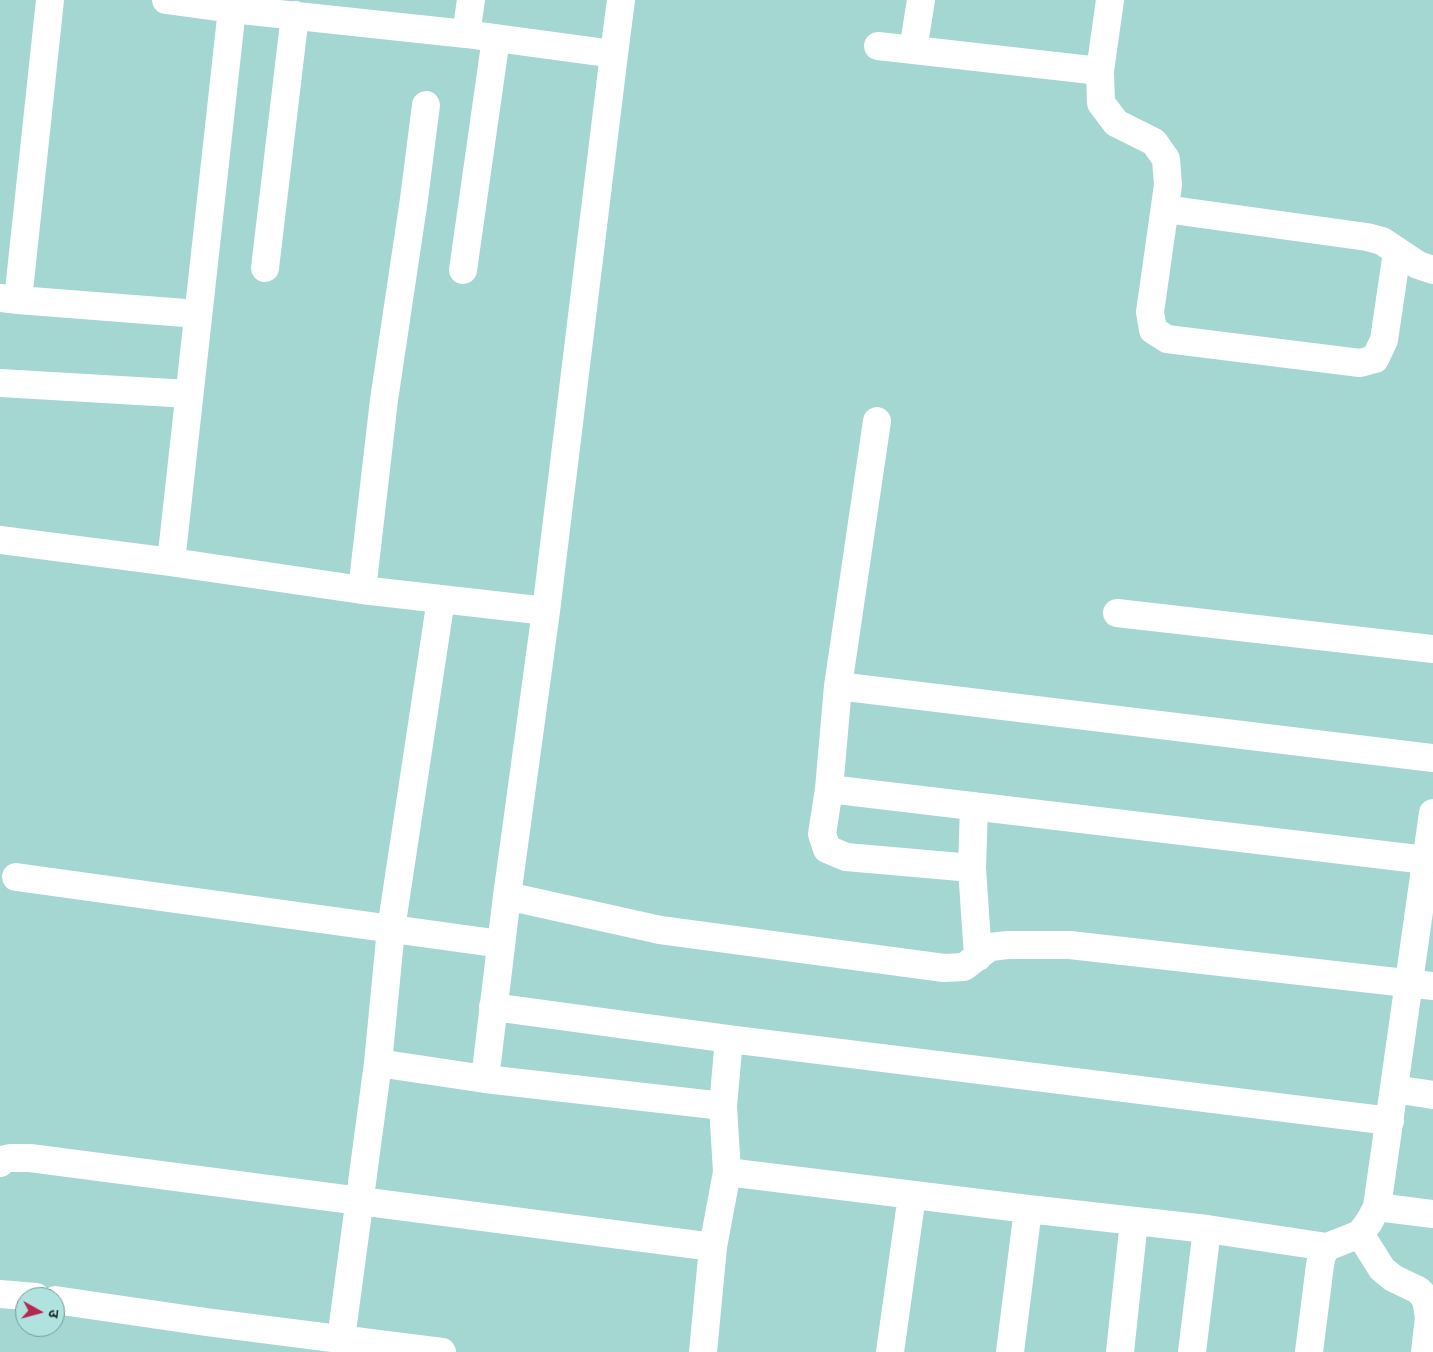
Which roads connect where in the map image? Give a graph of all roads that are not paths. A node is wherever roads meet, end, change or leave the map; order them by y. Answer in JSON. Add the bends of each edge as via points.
{"nodes":[{"id":1,"x":50,"y":0,"type":"edge"},
{"id":2,"x":166,"y":0,"type":"edge"},
{"id":3,"x":471,"y":0,"type":"edge"},
{"id":4,"x":622,"y":0,"type":"edge"},
{"id":5,"x":921,"y":0,"type":"edge"},
{"id":6,"x":1110,"y":0,"type":"edge"},
{"id":7,"x":232,"y":9,"type":"junction"},
{"id":8,"x":313,"y":11,"type":"edge"},
{"id":9,"x":466,"y":34,"type":"junction"},
{"id":10,"x":496,"y":38,"type":"junction"},
{"id":11,"x":878,"y":46,"type":"dead end"},
{"id":12,"x":913,"y":50,"type":"junction"},
{"id":13,"x":614,"y":54,"type":"junction"},
{"id":14,"x":1100,"y":70,"type":"junction"},
{"id":15,"x":426,"y":105,"type":"dead end"},
{"id":16,"x":1165,"y":209,"type":"junction"},
{"id":17,"x":1397,"y":252,"type":"junction"},
{"id":18,"x":265,"y":268,"type":"dead end"},
{"id":19,"x":464,"y":270,"type":"dead end"},
{"id":20,"x":1433,"y":270,"type":"edge"},
{"id":21,"x":9,"y":299,"type":"edge"},
{"id":22,"x":198,"y":314,"type":"junction"},
{"id":23,"x":0,"y":383,"type":"edge"},
{"id":24,"x":189,"y":394,"type":"junction"},
{"id":25,"x":877,"y":421,"type":"dead end"},
{"id":26,"x":0,"y":540,"type":"edge"},
{"id":27,"x":171,"y":562,"type":"junction"},
{"id":28,"x":362,"y":590,"type":"junction"},
{"id":29,"x":441,"y":599,"type":"junction"},
{"id":30,"x":546,"y":611,"type":"junction"},
{"id":31,"x":1117,"y":613,"type":"dead end"},
{"id":32,"x":1433,"y":649,"type":"edge"},
{"id":33,"x":838,"y":686,"type":"junction"},
{"id":34,"x":1433,"y":758,"type":"edge"},
{"id":35,"x":829,"y":789,"type":"junction"},
{"id":36,"x":974,"y":806,"type":"junction"},
{"id":37,"x":1430,"y":836,"type":"edge"},
{"id":38,"x":972,"y":868,"type":"junction"},
{"id":39,"x":16,"y":877,"type":"dead end"},
{"id":40,"x":507,"y":896,"type":"junction"},
{"id":41,"x":391,"y":930,"type":"junction"},
{"id":42,"x":501,"y":944,"type":"junction"},
{"id":43,"x":978,"y":957,"type":"junction"},
{"id":44,"x":1421,"y":984,"type":"edge"},
{"id":45,"x":493,"y":1007,"type":"junction"},
{"id":46,"x":729,"y":1039,"type":"junction"},
{"id":47,"x":378,"y":1063,"type":"junction"},
{"id":48,"x":485,"y":1079,"type":"junction"},
{"id":49,"x":1394,"y":1090,"type":"junction"},
{"id":50,"x":1433,"y":1095,"type":"edge"},
{"id":51,"x":723,"y":1106,"type":"junction"},
{"id":52,"x":1390,"y":1121,"type":"junction"},
{"id":53,"x":0,"y":1163,"type":"edge"},
{"id":54,"x":727,"y":1172,"type":"junction"},
{"id":55,"x":912,"y":1195,"type":"junction"},
{"id":56,"x":359,"y":1201,"type":"junction"},
{"id":57,"x":1377,"y":1207,"type":"junction"},
{"id":58,"x":1028,"y":1209,"type":"junction"},
{"id":59,"x":1433,"y":1214,"type":"edge"},
{"id":60,"x":1134,"y":1221,"type":"junction"},
{"id":61,"x":1207,"y":1229,"type":"junction"},
{"id":62,"x":1360,"y":1234,"type":"junction"},
{"id":63,"x":713,"y":1246,"type":"junction"},
{"id":64,"x":1327,"y":1246,"type":"junction"},
{"id":65,"x":0,"y":1294,"type":"edge"},
{"id":66,"x":15,"y":1295,"type":"edge"},
{"id":67,"x":65,"y":1301,"type":"edge"},
{"id":68,"x":1431,"y":1317,"type":"edge"},
{"id":69,"x":341,"y":1339,"type":"junction"},
{"id":70,"x":442,"y":1352,"type":"edge"},
{"id":71,"x":703,"y":1352,"type":"edge"},
{"id":72,"x":890,"y":1352,"type":"edge"},
{"id":73,"x":1010,"y":1352,"type":"edge"},
{"id":74,"x":1120,"y":1352,"type":"edge"},
{"id":75,"x":1192,"y":1352,"type":"edge"},
{"id":76,"x":1309,"y":1352,"type":"edge"},
{"id":77,"x":1425,"y":1352,"type":"edge"}],
"edges":[{"from":1,"to":21,"type":"street"},
{"from":2,"to":7,"type":"street"},
{"from":3,"to":9,"type":"street"},
{"from":4,"to":13,"type":"street"},
{"from":5,"to":12,"type":"street"},
{"from":6,"to":14,"type":"street"},
{"from":7,"to":8,"type":"street"},
{"from":7,"to":22,"type":"street"},
{"from":8,"to":9,"type":"street"},
{"from":8,"to":18,"type":"street"},
{"from":9,"to":10,"type":"street"},
{"from":10,"to":13,"type":"street"},
{"from":10,"to":19,"type":"street"},
{"from":11,"to":12,"type":"street"},
{"from":12,"to":14,"type":"street"},
{"from":13,"to":30,"type":"street"},
{"from":14,"to":16,"type":"street","via":[[1101,103],[1116,123],[1154,142],[1166,159],[1168,185]]},
{"from":15,"to":28,"type":"street","via":[[384,400]]},
{"from":16,"to":17,"type":"street","via":[[1367,237]]},
{"from":16,"to":17,"type":"street","via":[[1150,312],[1153,330],[1167,339],[1360,363],[1375,359],[1384,340]]},
{"from":17,"to":20,"type":"street"},
{"from":21,"to":22,"type":"street"},
{"from":22,"to":24,"type":"street"},
{"from":23,"to":24,"type":"street"},
{"from":24,"to":27,"type":"street"},
{"from":25,"to":33,"type":"street"},
{"from":26,"to":27,"type":"street"},
{"from":27,"to":28,"type":"street"},
{"from":28,"to":29,"type":"street"},
{"from":29,"to":30,"type":"street"},
{"from":29,"to":41,"type":"street"},
{"from":30,"to":40,"type":"street"},
{"from":31,"to":32,"type":"street"},
{"from":33,"to":34,"type":"street"},
{"from":33,"to":35,"type":"street"},
{"from":35,"to":36,"type":"street"},
{"from":35,"to":38,"type":"street","via":[[822,834],[827,849],[846,857]]},
{"from":36,"to":37,"type":"street"},
{"from":36,"to":38,"type":"street"},
{"from":37,"to":44,"type":"street"},
{"from":38,"to":43,"type":"street"},
{"from":39,"to":41,"type":"street"},
{"from":40,"to":42,"type":"street"},
{"from":40,"to":43,"type":"street","via":[[660,930],[944,968],[964,967]]},
{"from":41,"to":42,"type":"street"},
{"from":41,"to":47,"type":"street"},
{"from":42,"to":45,"type":"street"},
{"from":43,"to":44,"type":"street","via":[[990,948],[1008,944],[1070,945]]},
{"from":44,"to":49,"type":"street"},
{"from":45,"to":46,"type":"street"},
{"from":45,"to":48,"type":"street"},
{"from":46,"to":51,"type":"street"},
{"from":46,"to":52,"type":"street"},
{"from":47,"to":48,"type":"street"},
{"from":47,"to":56,"type":"street"},
{"from":48,"to":51,"type":"street"},
{"from":49,"to":50,"type":"street"},
{"from":49,"to":52,"type":"street"},
{"from":51,"to":54,"type":"street"},
{"from":52,"to":57,"type":"street"},
{"from":53,"to":56,"type":"street","via":[[10,1158],[30,1158]]},
{"from":54,"to":55,"type":"street"},
{"from":54,"to":63,"type":"street"},
{"from":55,"to":58,"type":"street"},
{"from":55,"to":72,"type":"street"},
{"from":56,"to":63,"type":"street"},
{"from":56,"to":69,"type":"street"},
{"from":57,"to":59,"type":"street"},
{"from":57,"to":62,"type":"street"},
{"from":58,"to":60,"type":"street"},
{"from":58,"to":73,"type":"street"},
{"from":60,"to":61,"type":"street"},
{"from":60,"to":74,"type":"street"},
{"from":61,"to":64,"type":"street"},
{"from":61,"to":75,"type":"street"},
{"from":62,"to":64,"type":"street"},
{"from":62,"to":68,"type":"street","via":[[1382,1269],[1422,1294]]},
{"from":63,"to":71,"type":"street"},
{"from":64,"to":76,"type":"street","via":[[1320,1266]]},
{"from":65,"to":66,"type":"street"},
{"from":67,"to":69,"type":"street"},
{"from":68,"to":77,"type":"street"},
{"from":69,"to":70,"type":"street"}]}
